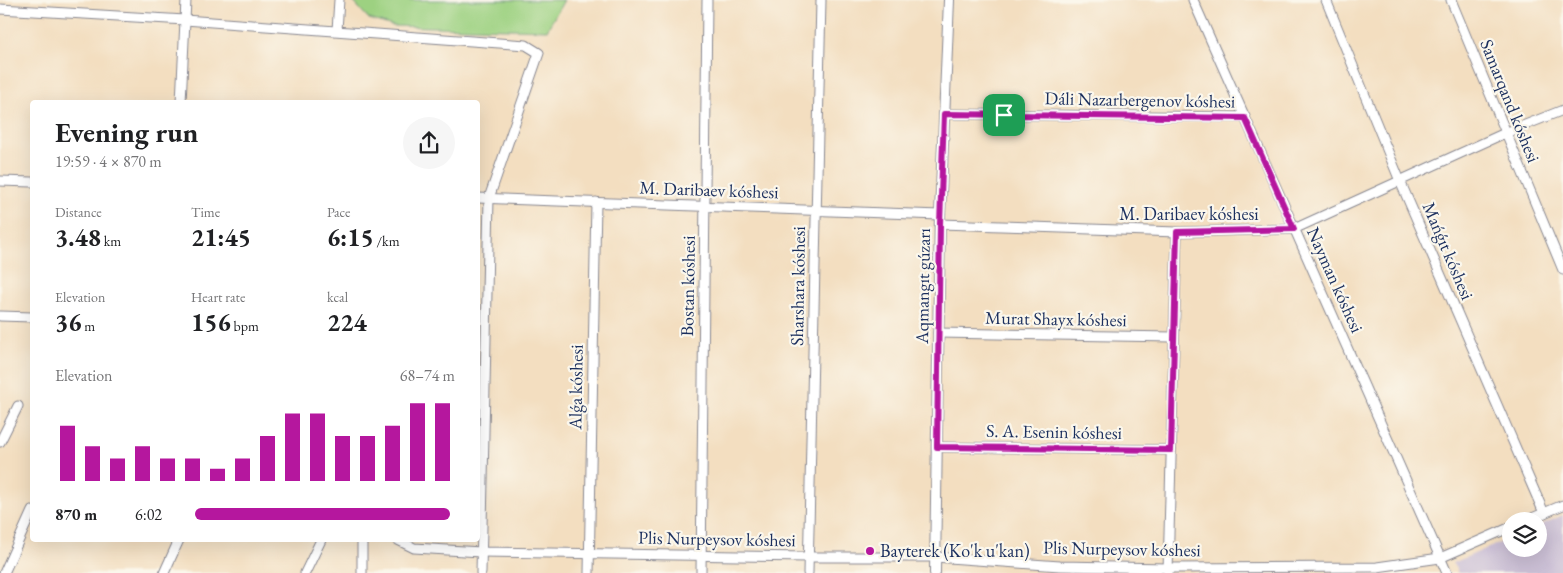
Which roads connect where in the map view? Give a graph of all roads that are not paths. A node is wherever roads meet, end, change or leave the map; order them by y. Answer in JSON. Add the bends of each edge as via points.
{"nodes":[{"id":1,"x":186,"y":0,"type":"edge"},
{"id":2,"x":338,"y":0,"type":"edge"},
{"id":3,"x":707,"y":0,"type":"edge"},
{"id":4,"x":822,"y":0,"type":"edge"},
{"id":5,"x":949,"y":0,"type":"edge"},
{"id":6,"x":1194,"y":0,"type":"edge"},
{"id":7,"x":1326,"y":0,"type":"edge"},
{"id":8,"x":1451,"y":0,"type":"edge"},
{"id":9,"x":0,"y":9,"type":"edge"},
{"id":10,"x":185,"y":20,"type":"junction"},
{"id":11,"x":337,"y":30,"type":"junction"},
{"id":12,"x":181,"y":100,"type":"edge"},
{"id":13,"x":1563,"y":110,"type":"edge"},
{"id":14,"x":944,"y":114,"type":"junction"},
{"id":15,"x":1245,"y":118,"type":"junction"},
{"id":16,"x":1505,"y":133,"type":"junction"},
{"id":17,"x":0,"y":181,"type":"edge"},
{"id":18,"x":1400,"y":181,"type":"junction"},
{"id":19,"x":30,"y":182,"type":"edge"},
{"id":20,"x":480,"y":198,"type":"edge"},
{"id":21,"x":489,"y":198,"type":"junction"},
{"id":22,"x":596,"y":202,"type":"junction"},
{"id":23,"x":706,"y":206,"type":"junction"},
{"id":24,"x":816,"y":210,"type":"junction"},
{"id":25,"x":940,"y":220,"type":"junction"},
{"id":26,"x":1294,"y":229,"type":"junction"},
{"id":27,"x":1177,"y":232,"type":"junction"},
{"id":28,"x":1563,"y":270,"type":"edge"},
{"id":29,"x":0,"y":316,"type":"edge"},
{"id":30,"x":30,"y":317,"type":"edge"},
{"id":31,"x":938,"y":333,"type":"junction"},
{"id":32,"x":1173,"y":337,"type":"junction"},
{"id":33,"x":18,"y":406,"type":"dead end"},
{"id":34,"x":0,"y":442,"type":"edge"},
{"id":35,"x":937,"y":447,"type":"junction"},
{"id":36,"x":1171,"y":450,"type":"junction"},
{"id":37,"x":1563,"y":505,"type":"edge"},
{"id":38,"x":1544,"y":512,"type":"edge"},
{"id":39,"x":1546,"y":512,"type":"edge"},
{"id":40,"x":30,"y":515,"type":"edge"},
{"id":41,"x":1502,"y":531,"type":"edge"},
{"id":42,"x":177,"y":542,"type":"edge"},
{"id":43,"x":320,"y":542,"type":"edge"},
{"id":44,"x":362,"y":542,"type":"edge"},
{"id":45,"x":402,"y":542,"type":"edge"},
{"id":46,"x":481,"y":552,"type":"junction"},
{"id":47,"x":589,"y":554,"type":"junction"},
{"id":48,"x":701,"y":555,"type":"junction"},
{"id":49,"x":808,"y":557,"type":"junction"},
{"id":50,"x":935,"y":557,"type":"junction"},
{"id":51,"x":1440,"y":558,"type":"junction"},
{"id":52,"x":1060,"y":569,"type":"edge"},
{"id":53,"x":1168,"y":570,"type":"edge"},
{"id":54,"x":4,"y":573,"type":"edge"},
{"id":55,"x":164,"y":573,"type":"edge"},
{"id":56,"x":305,"y":573,"type":"edge"},
{"id":57,"x":362,"y":573,"type":"edge"},
{"id":58,"x":480,"y":573,"type":"edge"},
{"id":59,"x":589,"y":573,"type":"edge"},
{"id":60,"x":701,"y":573,"type":"edge"},
{"id":61,"x":808,"y":573,"type":"edge"},
{"id":62,"x":935,"y":573,"type":"edge"},
{"id":63,"x":1447,"y":573,"type":"edge"}],
"edges":[{"from":1,"to":10,"type":"street"},
{"from":2,"to":11,"type":"street"},
{"from":3,"to":23,"type":"street","name":"Bostan kóshesi"},
{"from":4,"to":24,"type":"street","name":"Sharshara kóshesi"},
{"from":5,"to":14,"type":"street","name":"Aqmangıt gúzarı"},
{"from":6,"to":15,"type":"street","name":"Nayman kóshesi"},
{"from":7,"to":18,"type":"street","name":"Mańǵıt kóshesi"},
{"from":8,"to":16,"type":"street","name":"Samarqand kóshesi"},
{"from":9,"to":10,"type":"street"},
{"from":10,"to":11,"type":"street"},
{"from":10,"to":12,"type":"street"},
{"from":11,"to":21,"type":"street","via":[[526,45],[539,52]]},
{"from":13,"to":16,"type":"street","name":"M. Daribaev kóshesi"},
{"from":14,"to":15,"type":"street","name":"Dáli Nazarbergenov kóshesi"},
{"from":14,"to":25,"type":"street","name":"Aqmangıt gúzarı"},
{"from":15,"to":26,"type":"street","name":"Nayman kóshesi"},
{"from":16,"to":18,"type":"street","name":"M. Daribaev kóshesi"},
{"from":16,"to":28,"type":"street","name":"Samarqand kóshesi"},
{"from":17,"to":19,"type":"street"},
{"from":18,"to":26,"type":"street","name":"M. Daribaev kóshesi"},
{"from":18,"to":38,"type":"street","name":"Mańǵıt kóshesi"},
{"from":20,"to":21,"type":"street","name":"M. Daribaev kóshesi"},
{"from":21,"to":22,"type":"street","name":"M. Daribaev kóshesi"},
{"from":21,"to":46,"type":"street"},
{"from":22,"to":23,"type":"street","name":"M. Daribaev kóshesi"},
{"from":22,"to":47,"type":"street","name":"Alǵa kóshesi"},
{"from":23,"to":24,"type":"street","name":"M. Daribaev kóshesi"},
{"from":23,"to":48,"type":"street","name":"Bostan kóshesi"},
{"from":24,"to":25,"type":"street","name":"M. Daribaev kóshesi"},
{"from":24,"to":49,"type":"street","name":"Sharshara kóshesi"},
{"from":25,"to":27,"type":"street","name":"M. Daribaev kóshesi"},
{"from":25,"to":31,"type":"street","name":"Aqmangıt gúzarı"},
{"from":26,"to":27,"type":"street","name":"M. Daribaev kóshesi"},
{"from":26,"to":51,"type":"street","name":"Nayman kóshesi"},
{"from":27,"to":32,"type":"street"},
{"from":29,"to":30,"type":"street"},
{"from":31,"to":32,"type":"street","name":"Murat Shayx kóshesi"},
{"from":31,"to":35,"type":"street","name":"Aqmangıt gúzarı"},
{"from":32,"to":36,"type":"street"},
{"from":33,"to":34,"type":"street"},
{"from":35,"to":36,"type":"street","name":"S. A. Esenin kóshesi"},
{"from":35,"to":50,"type":"street","name":"Aqmangıt gúzarı"},
{"from":36,"to":53,"type":"street"},
{"from":37,"to":39,"type":"street"},
{"from":40,"to":54,"type":"street"},
{"from":41,"to":51,"type":"street","name":"Plis Nurpeysov kóshesi"},
{"from":42,"to":55,"type":"street"},
{"from":43,"to":56,"type":"street"},
{"from":44,"to":57,"type":"street"},
{"from":45,"to":46,"type":"street","name":"Plis Nurpeysov kóshesi","via":[[414,548]]},
{"from":46,"to":47,"type":"street","name":"Plis Nurpeysov kóshesi"},
{"from":46,"to":58,"type":"street"},
{"from":47,"to":48,"type":"street","name":"Plis Nurpeysov kóshesi"},
{"from":47,"to":59,"type":"street","name":"Alǵa kóshesi"},
{"from":48,"to":49,"type":"street","name":"Plis Nurpeysov kóshesi"},
{"from":48,"to":60,"type":"street","name":"Bostan kóshesi"},
{"from":49,"to":50,"type":"street","name":"Plis Nurpeysov kóshesi"},
{"from":49,"to":61,"type":"street","name":"Sharshara kóshesi"},
{"from":50,"to":52,"type":"street","name":"Plis Nurpeysov kóshesi"},
{"from":50,"to":62,"type":"street","name":"Aqmangıt gúzarı"},
{"from":51,"to":53,"type":"street","name":"Plis Nurpeysov kóshesi","via":[[1376,567]]},
{"from":51,"to":63,"type":"street","name":"Nayman kóshesi"},
{"from":52,"to":53,"type":"street","name":"Plis Nurpeysov kóshesi"}]}
